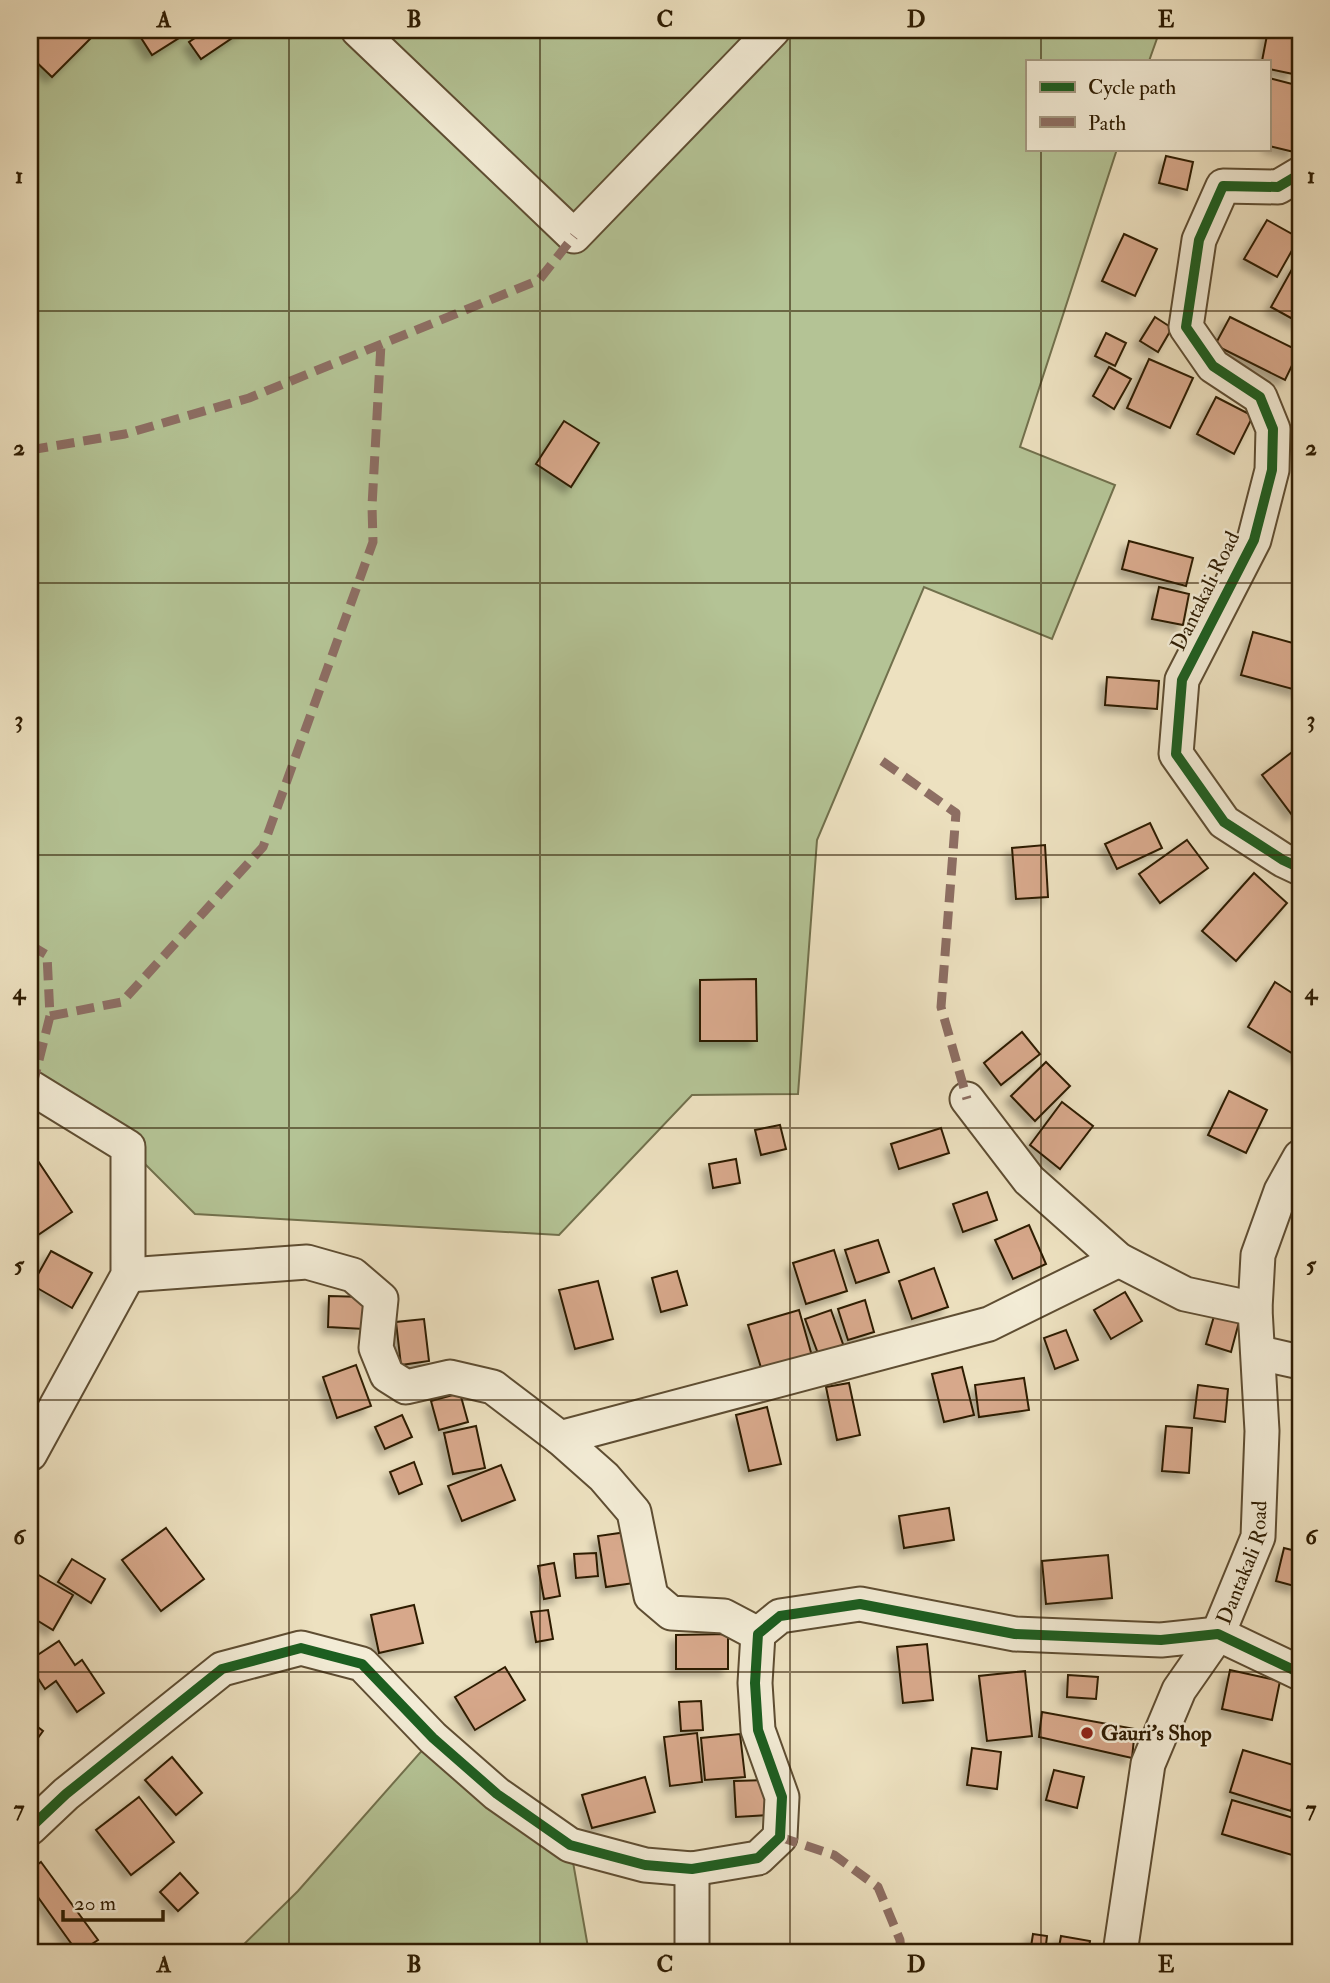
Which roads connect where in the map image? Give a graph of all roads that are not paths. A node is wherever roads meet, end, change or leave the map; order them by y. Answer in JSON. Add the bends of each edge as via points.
{"nodes":[{"id":1,"x":358,"y":30,"type":"edge"},
{"id":2,"x":773,"y":30,"type":"edge"},
{"id":3,"x":1300,"y":174,"type":"edge"},
{"id":4,"x":1300,"y":868,"type":"edge"},
{"id":5,"x":30,"y":1090,"type":"edge"},
{"id":6,"x":967,"y":1099,"type":"dead end"},
{"id":7,"x":1300,"y":1157,"type":"edge"},
{"id":8,"x":1119,"y":1260,"type":"junction"},
{"id":9,"x":128,"y":1275,"type":"junction"},
{"id":10,"x":1255,"y":1309,"type":"junction"},
{"id":11,"x":1260,"y":1353,"type":"junction"},
{"id":12,"x":1300,"y":1362,"type":"edge"},
{"id":13,"x":560,"y":1438,"type":"junction"},
{"id":14,"x":30,"y":1454,"type":"edge"},
{"id":15,"x":758,"y":1634,"type":"junction"},
{"id":16,"x":1218,"y":1634,"type":"junction"},
{"id":17,"x":1300,"y":1673,"type":"edge"},
{"id":18,"x":30,"y":1828,"type":"edge"},
{"id":19,"x":692,"y":1869,"type":"junction"},
{"id":20,"x":692,"y":1953,"type":"edge"},
{"id":21,"x":1120,"y":1953,"type":"edge"}],
"edges":[{"from":1,"to":2,"type":"street","via":[[573,236]]},
{"from":3,"to":4,"type":"street","name":"Dantakali Road","via":[[1278,187],[1223,187],[1199,240],[1186,327],[1213,366],[1261,397],[1273,429],[1272,470],[1254,540],[1182,680],[1176,754],[1224,822]]},
{"from":5,"to":9,"type":"street","via":[[128,1147]]},
{"from":6,"to":8,"type":"street","via":[[1029,1180]]},
{"from":7,"to":10,"type":"street","name":"Dantakali Road","via":[[1281,1191],[1258,1255]]},
{"from":8,"to":10,"type":"street","via":[[1185,1294]]},
{"from":8,"to":13,"type":"street","via":[[989,1324]]},
{"from":9,"to":13,"type":"street","via":[[307,1262],[353,1275],[382,1299],[376,1348],[387,1376],[406,1387],[450,1377],[493,1387]]},
{"from":9,"to":14,"type":"street"},
{"from":10,"to":11,"type":"street","name":"Dantakali Road"},
{"from":11,"to":12,"type":"street"},
{"from":11,"to":16,"type":"street","name":"Dantakali Road","via":[[1258,1537]]},
{"from":13,"to":15,"type":"street","via":[[634,1511],[651,1596],[671,1613],[724,1616]]},
{"from":15,"to":16,"type":"street","via":[[780,1616],[860,1604],[1015,1634],[1161,1640]]},
{"from":15,"to":19,"type":"street","via":[[758,1730],[782,1797],[780,1837],[758,1858]]},
{"from":16,"to":17,"type":"street"},
{"from":16,"to":21,"type":"street","name":"Dantakali Road","via":[[1179,1690],[1148,1764]]},
{"from":18,"to":19,"type":"street","via":[[222,1669],[301,1648],[362,1664],[433,1738],[497,1794],[570,1845],[645,1865]]},
{"from":19,"to":20,"type":"street"}]}
